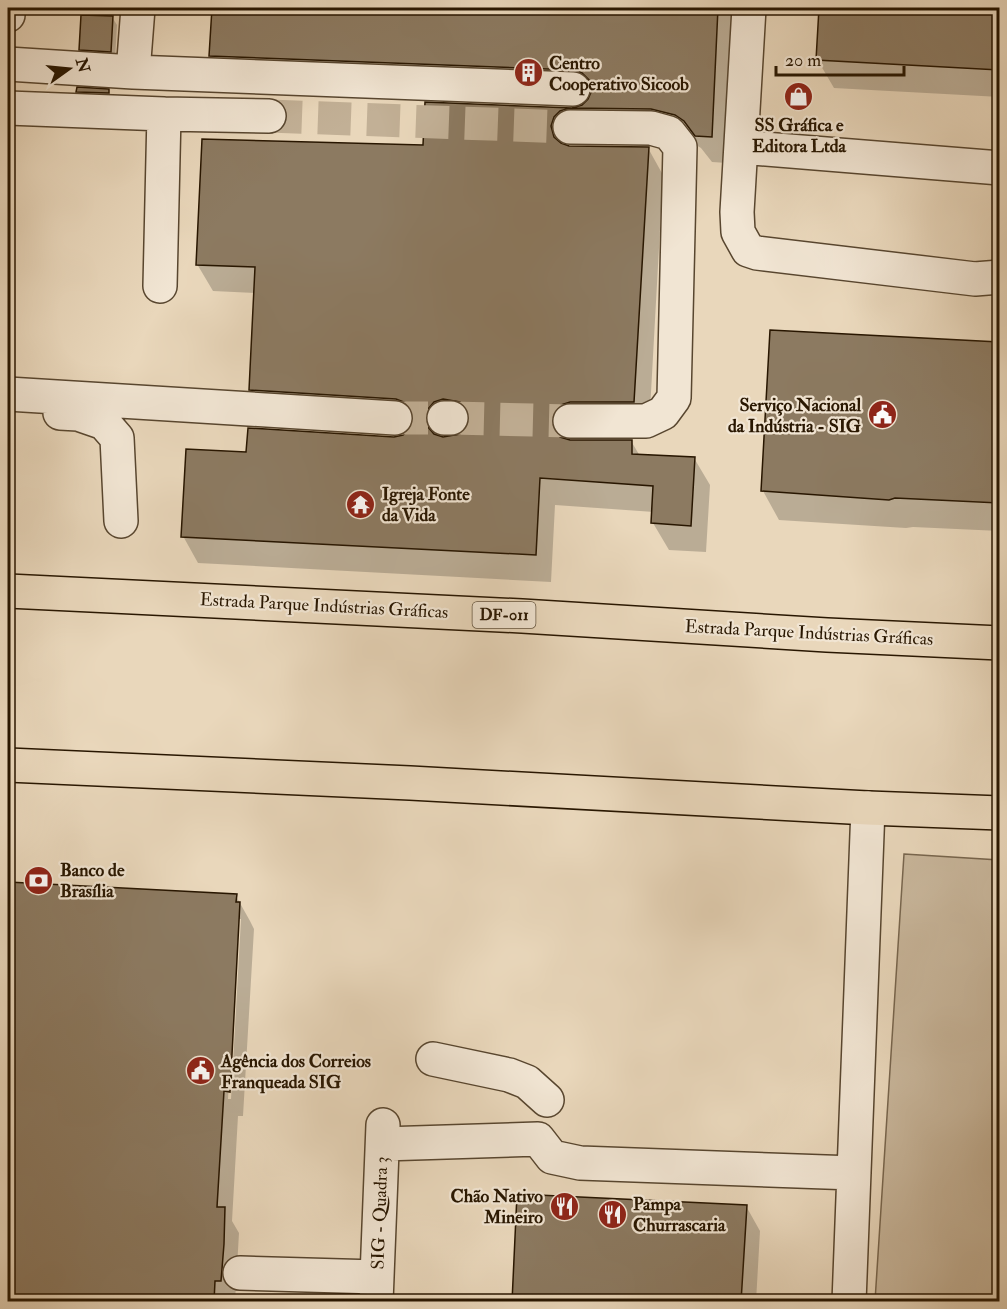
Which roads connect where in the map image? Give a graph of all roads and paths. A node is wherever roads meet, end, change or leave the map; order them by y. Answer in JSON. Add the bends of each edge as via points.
{"nodes":[{"id":1,"x":8,"y":8,"type":"edge"},
{"id":2,"x":138,"y":8,"type":"edge"},
{"id":3,"x":750,"y":8,"type":"edge"},
{"id":4,"x":8,"y":15,"type":"edge"},
{"id":5,"x":8,"y":64,"type":"edge"},
{"id":6,"x":133,"y":72,"type":"junction"},
{"id":7,"x":573,"y":89,"type":"dead end"},
{"id":8,"x":8,"y":108,"type":"edge"},
{"id":9,"x":164,"y":114,"type":"junction"},
{"id":10,"x":269,"y":116,"type":"tunnel mouth"},
{"id":11,"x":570,"y":127,"type":"tunnel mouth"},
{"id":12,"x":741,"y":147,"type":"junction"},
{"id":13,"x":999,"y":168,"type":"edge"},
{"id":14,"x":999,"y":277,"type":"edge"},
{"id":15,"x":160,"y":286,"type":"dead end"},
{"id":16,"x":8,"y":394,"type":"edge"},
{"id":17,"x":8,"y":411,"type":"edge"},
{"id":18,"x":395,"y":418,"type":"tunnel mouth"},
{"id":19,"x":570,"y":421,"type":"tunnel mouth"},
{"id":20,"x":121,"y":521,"type":"dead end"},
{"id":21,"x":8,"y":591,"type":"edge"},
{"id":22,"x":999,"y":642,"type":"edge"},
{"id":23,"x":8,"y":765,"type":"edge"},
{"id":24,"x":868,"y":808,"type":"junction"},
{"id":25,"x":999,"y":813,"type":"edge"},
{"id":26,"x":434,"y":1059,"type":"dead end"},
{"id":27,"x":547,"y":1100,"type":"dead end"},
{"id":28,"x":854,"y":1173,"type":"junction"},
{"id":29,"x":240,"y":1273,"type":"dead end"},
{"id":30,"x":377,"y":1289,"type":"edge"},
{"id":31,"x":849,"y":1302,"type":"edge"}],
"edges":[{"from":1,"to":4,"type":"street"},
{"from":2,"to":6,"type":"street"},
{"from":3,"to":12,"type":"street"},
{"from":5,"to":6,"type":"street"},
{"from":6,"to":7,"type":"street"},
{"from":8,"to":9,"type":"street"},
{"from":9,"to":10,"type":"street"},
{"from":9,"to":15,"type":"street"},
{"from":11,"to":19,"type":"street","via":[[651,128],[669,133],[680,147],[674,398],[663,412],[646,421]]},
{"from":12,"to":13,"type":"street"},
{"from":12,"to":14,"type":"street","via":[[738,232],[748,250],[975,279]]},
{"from":16,"to":18,"type":"street"},
{"from":17,"to":20,"type":"street","via":[[78,414],[104,423],[117,438]]},
{"from":21,"to":22,"type":"main road","name":"Estrada Parque Indústrias Gráficas","number":"DF-011"},
{"from":23,"to":24,"type":"main road"},
{"from":24,"to":25,"type":"main road"},
{"from":24,"to":28,"type":"street"},
{"from":26,"to":27,"type":"street","via":[[509,1075],[527,1082]]},
{"from":28,"to":30,"type":"street","name":"SIG - Quadra 3","via":[[580,1163],[552,1157],[538,1139],[383,1135]]},
{"from":28,"to":31,"type":"street"},
{"from":29,"to":30,"type":"street"}]}
